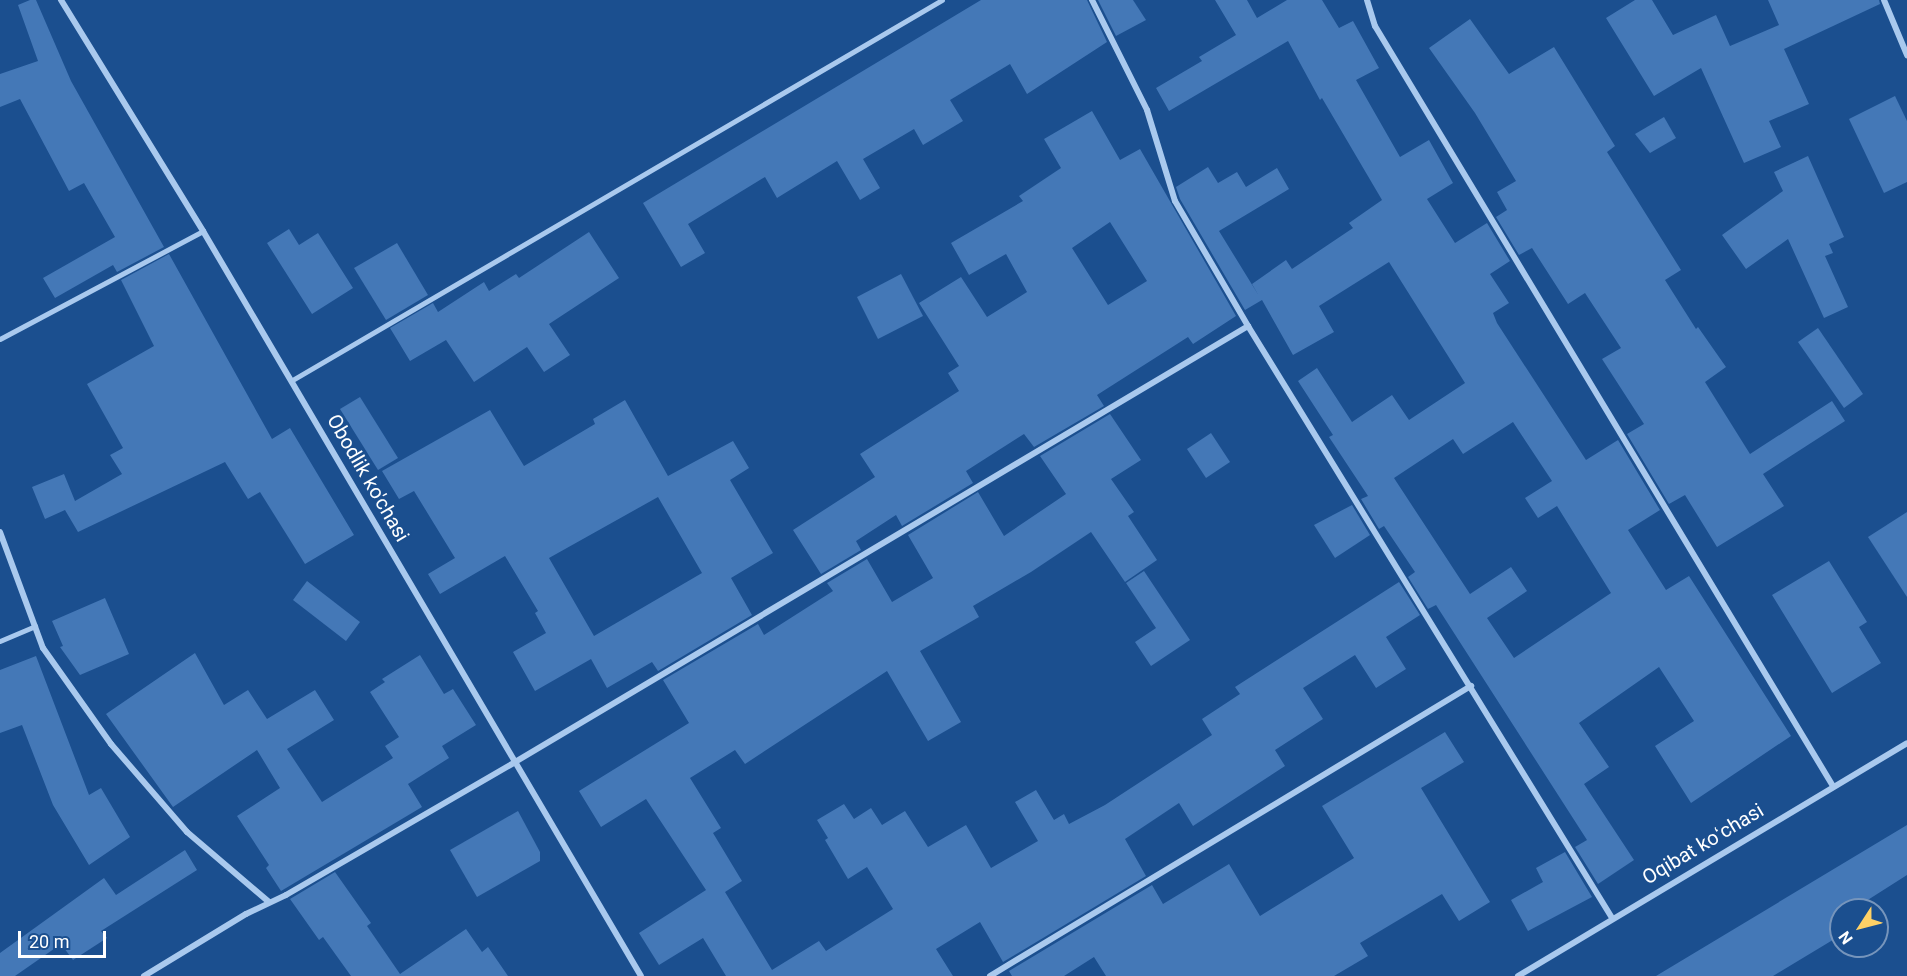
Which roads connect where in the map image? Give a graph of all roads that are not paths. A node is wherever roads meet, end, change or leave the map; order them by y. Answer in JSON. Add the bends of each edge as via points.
{"nodes":[{"id":1,"x":62,"y":0,"type":"edge"},
{"id":2,"x":942,"y":0,"type":"edge"},
{"id":3,"x":1092,"y":0,"type":"edge"},
{"id":4,"x":1367,"y":0,"type":"edge"},
{"id":5,"x":1884,"y":0,"type":"edge"},
{"id":6,"x":1907,"y":55,"type":"edge"},
{"id":7,"x":203,"y":231,"type":"junction"},
{"id":8,"x":1248,"y":326,"type":"junction"},
{"id":9,"x":0,"y":339,"type":"edge"},
{"id":10,"x":291,"y":381,"type":"junction"},
{"id":11,"x":0,"y":532,"type":"edge"},
{"id":12,"x":35,"y":627,"type":"junction"},
{"id":13,"x":0,"y":641,"type":"edge"},
{"id":14,"x":1471,"y":686,"type":"junction"},
{"id":15,"x":1907,"y":743,"type":"edge"},
{"id":16,"x":514,"y":762,"type":"junction"},
{"id":17,"x":1833,"y":786,"type":"junction"},
{"id":18,"x":269,"y":902,"type":"junction"},
{"id":19,"x":1612,"y":918,"type":"junction"},
{"id":20,"x":144,"y":976,"type":"edge"},
{"id":21,"x":641,"y":976,"type":"edge"},
{"id":22,"x":990,"y":976,"type":"edge"},
{"id":23,"x":1518,"y":976,"type":"edge"}],
"edges":[{"from":1,"to":7,"type":"street","name":"Obodlik ko'chasi"},
{"from":2,"to":10,"type":"lane"},
{"from":3,"to":8,"type":"street","via":[[1147,111],[1175,201]]},
{"from":4,"to":17,"type":"street","via":[[1375,26]]},
{"from":5,"to":6,"type":"street"},
{"from":7,"to":9,"type":"lane"},
{"from":7,"to":10,"type":"street","name":"Obodlik ko'chasi"},
{"from":8,"to":14,"type":"street"},
{"from":8,"to":16,"type":"street"},
{"from":10,"to":16,"type":"street","name":"Obodlik ko'chasi"},
{"from":11,"to":12,"type":"street"},
{"from":12,"to":13,"type":"lane"},
{"from":12,"to":18,"type":"street","via":[[43,648],[111,744],[187,832]]},
{"from":14,"to":19,"type":"street"},
{"from":14,"to":22,"type":"street"},
{"from":15,"to":17,"type":"street","name":"Oqibat koʻchasi"},
{"from":16,"to":18,"type":"street"},
{"from":16,"to":21,"type":"street","name":"Obodlik ko'chasi"},
{"from":17,"to":19,"type":"street","name":"Oqibat koʻchasi"},
{"from":18,"to":20,"type":"street"},
{"from":19,"to":23,"type":"street","name":"Oqibat koʻchasi"}]}
